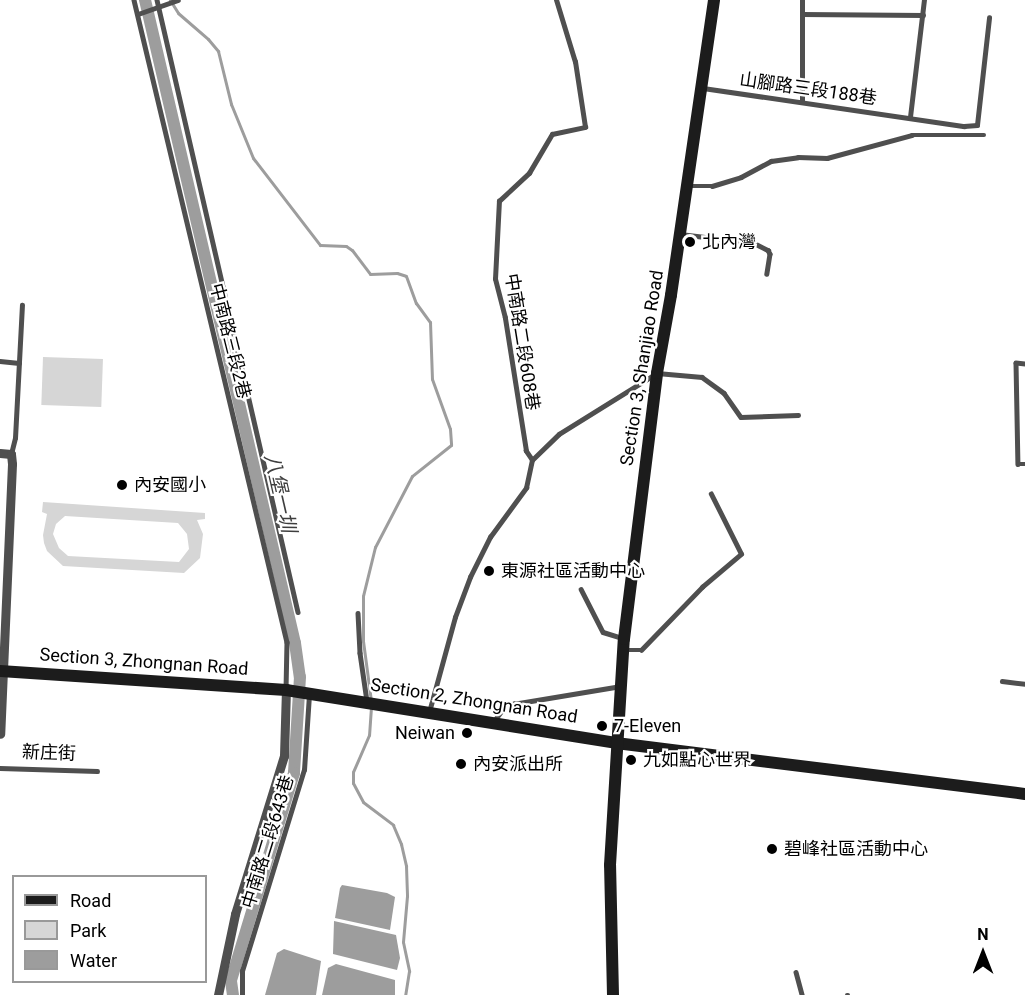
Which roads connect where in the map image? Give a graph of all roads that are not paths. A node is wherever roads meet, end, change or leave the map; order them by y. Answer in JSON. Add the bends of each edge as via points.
{"nodes":[{"id":1,"x":134,"y":0,"type":"edge"},
{"id":2,"x":156,"y":0,"type":"edge"},
{"id":3,"x":178,"y":0,"type":"edge"},
{"id":4,"x":556,"y":0,"type":"edge"},
{"id":5,"x":714,"y":0,"type":"edge"},
{"id":6,"x":802,"y":0,"type":"edge"},
{"id":7,"x":924,"y":0,"type":"edge"},
{"id":8,"x":160,"y":7,"type":"junction"},
{"id":9,"x":138,"y":14,"type":"junction"},
{"id":10,"x":802,"y":14,"type":"junction"},
{"id":11,"x":923,"y":15,"type":"junction"},
{"id":12,"x":989,"y":18,"type":"dead end"},
{"id":13,"x":703,"y":88,"type":"junction"},
{"id":14,"x":802,"y":102,"type":"junction"},
{"id":15,"x":910,"y":117,"type":"junction"},
{"id":16,"x":984,"y":135,"type":"dead end"},
{"id":17,"x":688,"y":186,"type":"junction"},
{"id":18,"x":681,"y":234,"type":"junction"},
{"id":19,"x":767,"y":274,"type":"dead end"},
{"id":20,"x":22,"y":305,"type":"dead end"},
{"id":21,"x":0,"y":361,"type":"edge"},
{"id":22,"x":19,"y":363,"type":"junction"},
{"id":23,"x":1025,"y":364,"type":"edge"},
{"id":24,"x":657,"y":373,"type":"junction"},
{"id":25,"x":798,"y":415,"type":"dead end"},
{"id":26,"x":0,"y":453,"type":"edge"},
{"id":27,"x":10,"y":454,"type":"junction"},
{"id":28,"x":532,"y":460,"type":"junction"},
{"id":29,"x":1025,"y":464,"type":"edge"},
{"id":30,"x":711,"y":494,"type":"dead end"},
{"id":31,"x":581,"y":588,"type":"dead end"},
{"id":32,"x":298,"y":612,"type":"dead end"},
{"id":33,"x":358,"y":613,"type":"dead end"},
{"id":34,"x":624,"y":644,"type":"junction"},
{"id":35,"x":1,"y":671,"type":"edge"},
{"id":36,"x":1002,"y":681,"type":"dead end"},
{"id":37,"x":1025,"y":684,"type":"edge"},
{"id":38,"x":621,"y":686,"type":"junction"},
{"id":39,"x":286,"y":690,"type":"junction"},
{"id":40,"x":309,"y":694,"type":"junction"},
{"id":41,"x":367,"y":701,"type":"junction"},
{"id":42,"x":429,"y":712,"type":"junction"},
{"id":43,"x":493,"y":722,"type":"junction"},
{"id":44,"x":0,"y":734,"type":"edge"},
{"id":45,"x":616,"y":743,"type":"junction"},
{"id":46,"x":0,"y":768,"type":"edge"},
{"id":47,"x":97,"y":771,"type":"dead end"},
{"id":48,"x":1025,"y":794,"type":"edge"},
{"id":49,"x":796,"y":972,"type":"dead end"},
{"id":50,"x":218,"y":994,"type":"edge"},
{"id":51,"x":242,"y":995,"type":"edge"},
{"id":52,"x":613,"y":995,"type":"edge"},
{"id":53,"x":802,"y":995,"type":"edge"}],
"edges":[{"from":1,"to":9,"type":"lane","name":"中南路三段2巷"},
{"from":2,"to":8,"type":"lane"},
{"from":3,"to":8,"type":"lane"},
{"from":4,"to":28,"type":"lane","name":"中南路二段608巷","via":[[575,62],[585,127],[552,134],[529,173],[499,201],[495,279],[526,451]]},
{"from":5,"to":13,"type":"main road","name":"Section 3, Shanjiao Road"},
{"from":6,"to":10,"type":"lane"},
{"from":7,"to":11,"type":"lane"},
{"from":8,"to":9,"type":"lane"},
{"from":8,"to":32,"type":"lane"},
{"from":9,"to":39,"type":"lane","name":"中南路三段2巷","via":[[287,642]]},
{"from":10,"to":11,"type":"lane"},
{"from":10,"to":14,"type":"lane"},
{"from":11,"to":15,"type":"lane"},
{"from":12,"to":15,"type":"lane","name":"山腳路三段188巷","via":[[977,125]]},
{"from":13,"to":14,"type":"lane","name":"山腳路三段188巷"},
{"from":13,"to":17,"type":"main road","name":"Section 3, Shanjiao Road"},
{"from":14,"to":15,"type":"lane","name":"山腳路三段188巷"},
{"from":16,"to":17,"type":"lane","via":[[912,135],[827,158],[771,161],[741,177],[712,186]]},
{"from":17,"to":18,"type":"main road","name":"Section 3, Shanjiao Road"},
{"from":18,"to":19,"type":"lane","via":[[754,243],[770,254]]},
{"from":18,"to":24,"type":"main road","name":"Section 3, Shanjiao Road"},
{"from":20,"to":22,"type":"lane"},
{"from":21,"to":22,"type":"lane"},
{"from":22,"to":27,"type":"lane","via":[[15,438]]},
{"from":23,"to":29,"type":"lane","via":[[1016,363],[1018,464]]},
{"from":24,"to":25,"type":"lane","via":[[702,377],[724,393],[741,417]]},
{"from":24,"to":28,"type":"lane","via":[[559,434]]},
{"from":24,"to":34,"type":"main road","name":"Section 3, Shanjiao Road"},
{"from":26,"to":27,"type":"street"},
{"from":27,"to":35,"type":"street","name":"新庄街"},
{"from":28,"to":42,"type":"lane","name":"中南路二段608巷","via":[[526,489],[490,537],[470,577]]},
{"from":30,"to":34,"type":"lane","via":[[741,554],[702,587],[641,650]]},
{"from":31,"to":34,"type":"lane","via":[[603,632]]},
{"from":33,"to":41,"type":"lane"},
{"from":34,"to":38,"type":"main road","name":"Section 3, Shanjiao Road"},
{"from":35,"to":39,"type":"main road","name":"Section 3, Zhongnan Road"},
{"from":35,"to":44,"type":"street","name":"新庄街"},
{"from":36,"to":37,"type":"lane"},
{"from":38,"to":43,"type":"lane","via":[[513,704]]},
{"from":38,"to":45,"type":"main road","name":"Section 3, Shanjiao Road"},
{"from":39,"to":40,"type":"main road","name":"Section 3, Zhongnan Road"},
{"from":39,"to":50,"type":"street","via":[[284,756],[235,914]]},
{"from":40,"to":41,"type":"main road","name":"Section 2, Zhongnan Road"},
{"from":40,"to":51,"type":"lane","name":"中南路二段643巷","via":[[304,770],[242,971]]},
{"from":41,"to":42,"type":"main road","name":"Section 2, Zhongnan Road"},
{"from":42,"to":43,"type":"main road","name":"Section 2, Zhongnan Road"},
{"from":43,"to":45,"type":"main road","name":"Section 2, Zhongnan Road"},
{"from":45,"to":48,"type":"main road","name":"Section 2, Zhongnan Road"},
{"from":45,"to":52,"type":"main road","name":"Section 3, Shanjiao Road","via":[[610,865]]},
{"from":46,"to":47,"type":"lane","name":"新庄街"},
{"from":49,"to":53,"type":"lane"}]}
